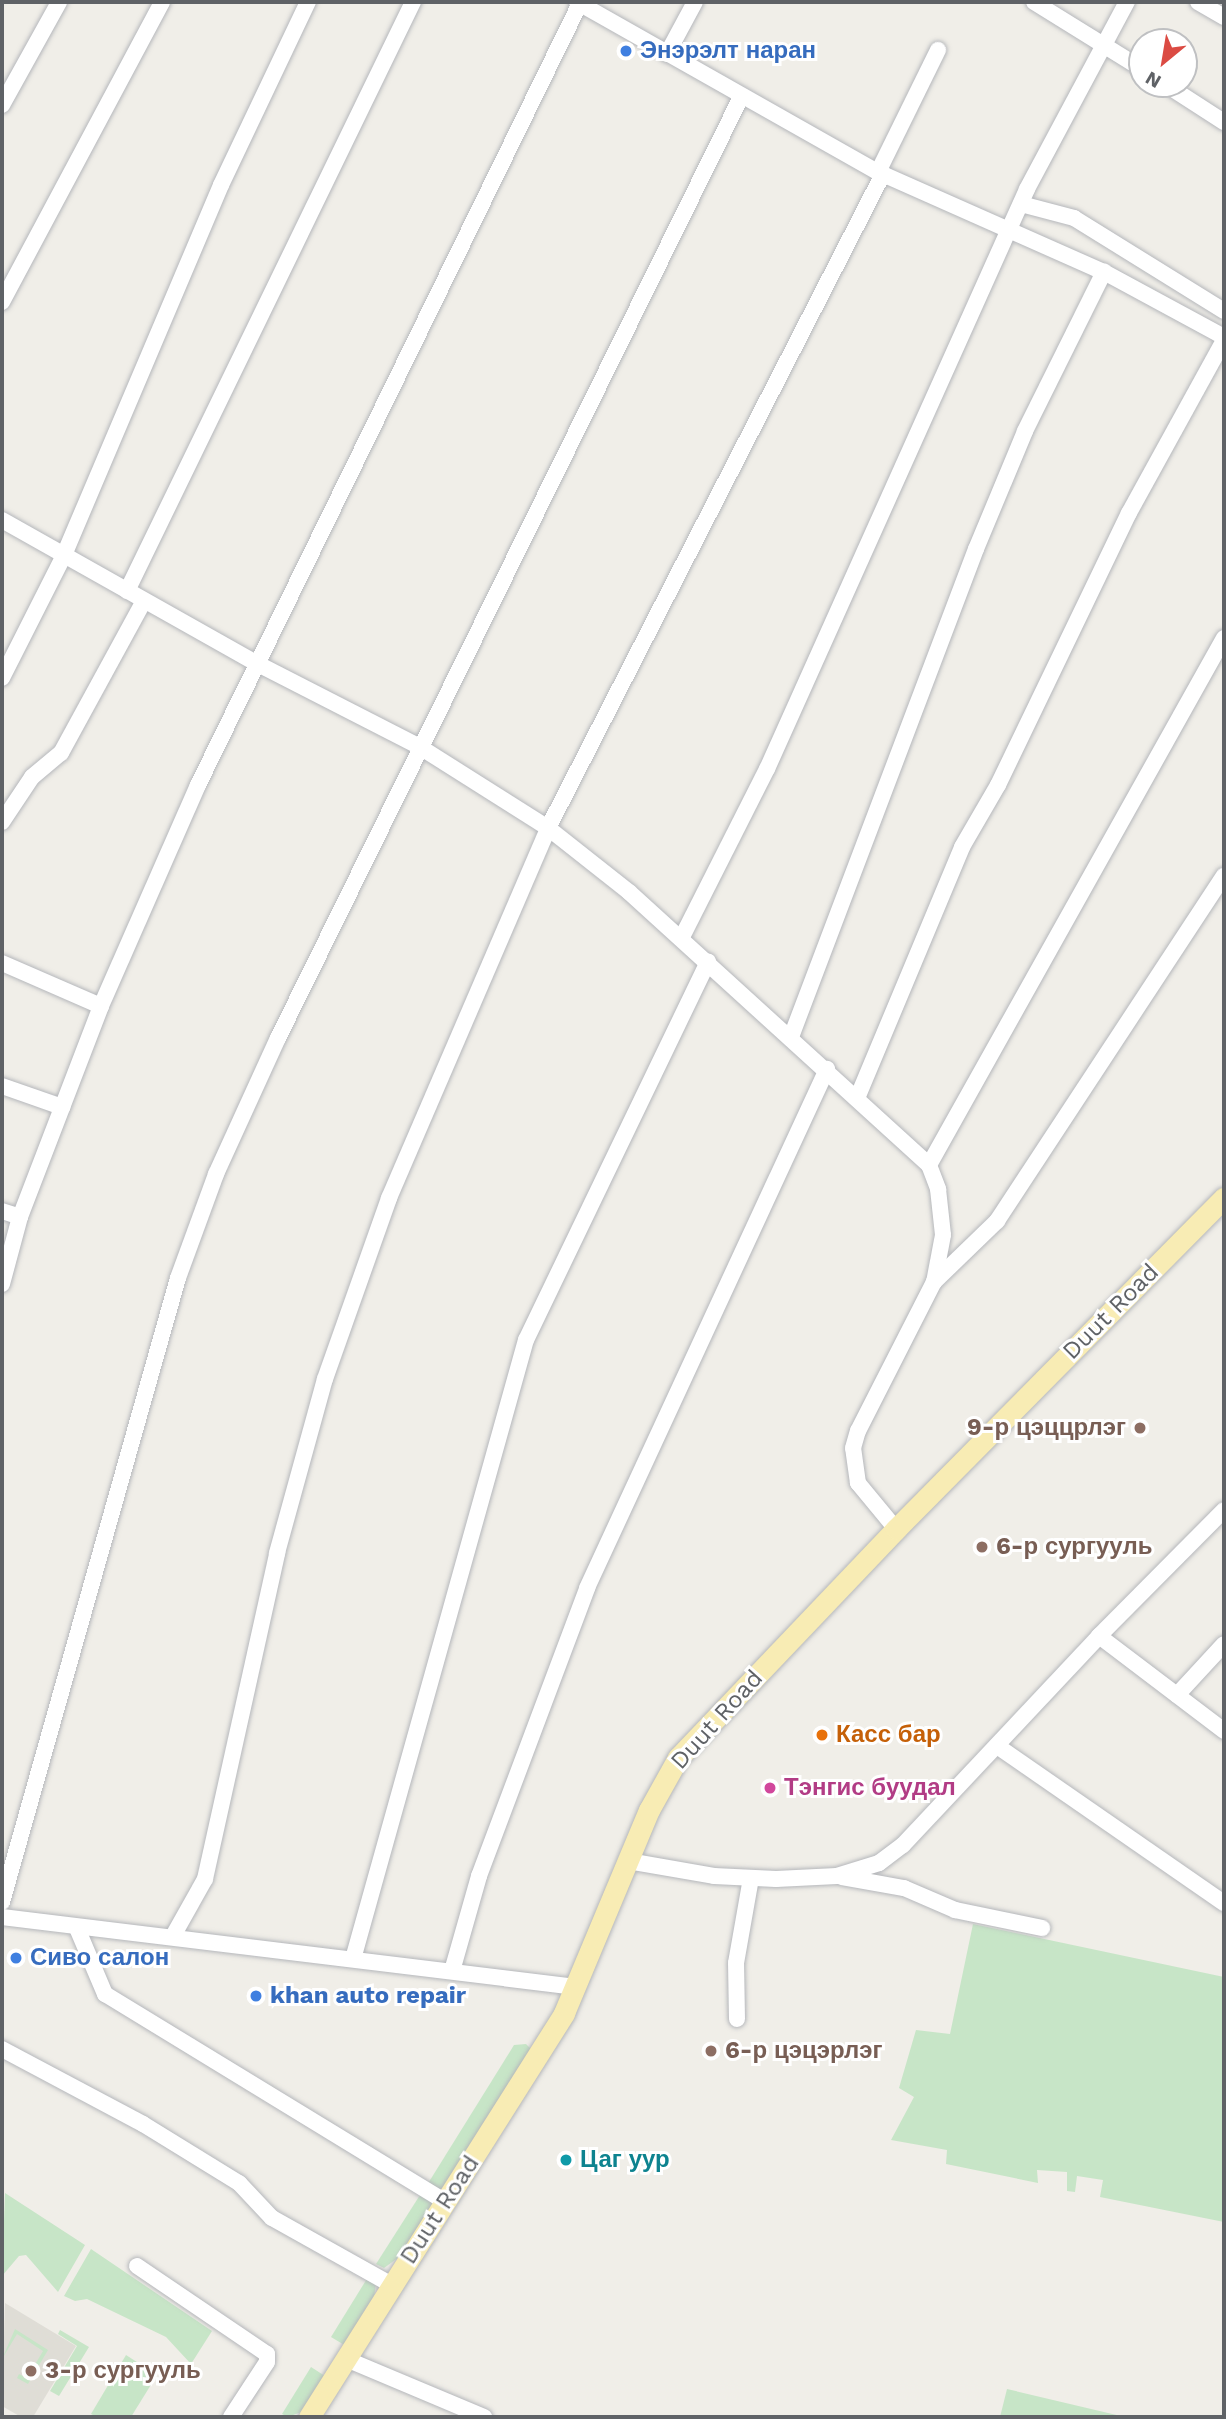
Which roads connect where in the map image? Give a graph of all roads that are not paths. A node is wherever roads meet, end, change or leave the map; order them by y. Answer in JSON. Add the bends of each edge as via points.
{"nodes":[{"id":1,"x":59,"y":2,"type":"edge"},
{"id":2,"x":162,"y":2,"type":"edge"},
{"id":3,"x":308,"y":2,"type":"edge"},
{"id":4,"x":413,"y":2,"type":"edge"},
{"id":5,"x":578,"y":2,"type":"edge"},
{"id":6,"x":695,"y":2,"type":"edge"},
{"id":7,"x":1034,"y":2,"type":"edge"},
{"id":8,"x":1127,"y":2,"type":"edge"},
{"id":9,"x":1198,"y":2,"type":"edge"},
{"id":10,"x":1224,"y":17,"type":"edge"},
{"id":11,"x":1104,"y":44,"type":"junction"},
{"id":12,"x":938,"y":50,"type":"dead end"},
{"id":13,"x":667,"y":54,"type":"junction"},
{"id":14,"x":1128,"y":60,"type":"edge"},
{"id":15,"x":741,"y":97,"type":"junction"},
{"id":16,"x":1187,"y":98,"type":"edge"},
{"id":17,"x":2,"y":105,"type":"edge"},
{"id":18,"x":1224,"y":122,"type":"edge"},
{"id":19,"x":880,"y":173,"type":"junction"},
{"id":20,"x":1021,"y":204,"type":"junction"},
{"id":21,"x":1010,"y":230,"type":"junction"},
{"id":22,"x":1104,"y":272,"type":"junction"},
{"id":23,"x":2,"y":302,"type":"edge"},
{"id":24,"x":1224,"y":311,"type":"edge"},
{"id":25,"x":1224,"y":338,"type":"edge"},
{"id":26,"x":2,"y":520,"type":"edge"},
{"id":27,"x":64,"y":555,"type":"junction"},
{"id":28,"x":127,"y":592,"type":"junction"},
{"id":29,"x":144,"y":601,"type":"junction"},
{"id":30,"x":1224,"y":638,"type":"edge"},
{"id":31,"x":258,"y":664,"type":"junction"},
{"id":32,"x":2,"y":678,"type":"edge"},
{"id":33,"x":421,"y":747,"type":"junction"},
{"id":34,"x":2,"y":822,"type":"edge"},
{"id":35,"x":548,"y":828,"type":"junction"},
{"id":36,"x":1224,"y":876,"type":"edge"},
{"id":37,"x":682,"y":937,"type":"junction"},
{"id":38,"x":708,"y":962,"type":"junction"},
{"id":39,"x":2,"y":963,"type":"edge"},
{"id":40,"x":101,"y":1006,"type":"junction"},
{"id":41,"x":791,"y":1037,"type":"junction"},
{"id":42,"x":827,"y":1069,"type":"junction"},
{"id":43,"x":2,"y":1086,"type":"edge"},
{"id":44,"x":858,"y":1096,"type":"junction"},
{"id":45,"x":62,"y":1107,"type":"junction"},
{"id":46,"x":929,"y":1165,"type":"junction"},
{"id":47,"x":1224,"y":1198,"type":"edge"},
{"id":48,"x":2,"y":1211,"type":"edge"},
{"id":49,"x":20,"y":1217,"type":"junction"},
{"id":50,"x":934,"y":1282,"type":"junction"},
{"id":51,"x":2,"y":1284,"type":"edge"},
{"id":52,"x":1224,"y":1510,"type":"edge"},
{"id":53,"x":896,"y":1529,"type":"junction"},
{"id":54,"x":1099,"y":1636,"type":"junction"},
{"id":55,"x":1224,"y":1644,"type":"edge"},
{"id":56,"x":1177,"y":1695,"type":"junction"},
{"id":57,"x":1224,"y":1731,"type":"edge"},
{"id":58,"x":997,"y":1745,"type":"junction"},
{"id":59,"x":628,"y":1861,"type":"junction"},
{"id":60,"x":837,"y":1876,"type":"junction"},
{"id":61,"x":751,"y":1878,"type":"junction"},
{"id":62,"x":2,"y":1898,"type":"edge"},
{"id":63,"x":1224,"y":1903,"type":"edge"},
{"id":64,"x":2,"y":1917,"type":"edge"},
{"id":65,"x":77,"y":1928,"type":"junction"},
{"id":66,"x":1042,"y":1928,"type":"dead end"},
{"id":67,"x":173,"y":1937,"type":"junction"},
{"id":68,"x":352,"y":1959,"type":"junction"},
{"id":69,"x":452,"y":1971,"type":"junction"},
{"id":70,"x":576,"y":1987,"type":"junction"},
{"id":71,"x":737,"y":2019,"type":"dead end"},
{"id":72,"x":2,"y":2049,"type":"edge"},
{"id":73,"x":446,"y":2202,"type":"junction"},
{"id":74,"x":137,"y":2266,"type":"dead end"},
{"id":75,"x":393,"y":2285,"type":"junction"},
{"id":76,"x":346,"y":2359,"type":"junction"},
{"id":77,"x":231,"y":2417,"type":"edge"},
{"id":78,"x":309,"y":2417,"type":"edge"},
{"id":79,"x":484,"y":2417,"type":"edge"}],
"edges":[{"from":1,"to":17,"type":"street"},
{"from":2,"to":23,"type":"street"},
{"from":3,"to":27,"type":"street","via":[[220,186]]},
{"from":4,"to":28,"type":"street"},
{"from":5,"to":13,"type":"street"},
{"from":5,"to":31,"type":"street"},
{"from":6,"to":13,"type":"street"},
{"from":7,"to":11,"type":"street"},
{"from":8,"to":11,"type":"street"},
{"from":9,"to":10,"type":"street"},
{"from":11,"to":14,"type":"street"},
{"from":11,"to":20,"type":"street"},
{"from":12,"to":19,"type":"street"},
{"from":13,"to":15,"type":"street"},
{"from":15,"to":19,"type":"street"},
{"from":15,"to":33,"type":"street"},
{"from":16,"to":18,"type":"street"},
{"from":19,"to":21,"type":"street"},
{"from":19,"to":35,"type":"street"},
{"from":20,"to":21,"type":"street"},
{"from":20,"to":24,"type":"street","via":[[1074,218]]},
{"from":21,"to":22,"type":"street"},
{"from":21,"to":37,"type":"street","via":[[767,769]]},
{"from":22,"to":25,"type":"street"},
{"from":22,"to":41,"type":"street","via":[[1025,431],[976,549]]},
{"from":25,"to":44,"type":"street","via":[[1129,513],[998,785],[962,847]]},
{"from":26,"to":27,"type":"street"},
{"from":27,"to":28,"type":"street"},
{"from":27,"to":32,"type":"street"},
{"from":28,"to":29,"type":"street"},
{"from":29,"to":31,"type":"street"},
{"from":29,"to":34,"type":"street","via":[[61,752],[32,777]]},
{"from":30,"to":46,"type":"street"},
{"from":31,"to":33,"type":"street"},
{"from":31,"to":40,"type":"street","via":[[198,785]]},
{"from":33,"to":35,"type":"street"},
{"from":33,"to":62,"type":"street","via":[[258,1081],[195,1229]]},
{"from":35,"to":37,"type":"street"},
{"from":35,"to":67,"type":"street","via":[[389,1198],[325,1379],[277,1553],[205,1879]]},
{"from":36,"to":50,"type":"street","via":[[997,1221]]},
{"from":37,"to":38,"type":"street"},
{"from":38,"to":41,"type":"street"},
{"from":38,"to":68,"type":"street","via":[[526,1340]]},
{"from":39,"to":40,"type":"street"},
{"from":40,"to":45,"type":"street"},
{"from":41,"to":42,"type":"street"},
{"from":42,"to":44,"type":"street"},
{"from":42,"to":69,"type":"street","via":[[587,1588],[479,1876]]},
{"from":43,"to":45,"type":"street"},
{"from":44,"to":46,"type":"street"},
{"from":45,"to":49,"type":"street"},
{"from":46,"to":50,"type":"street","via":[[938,1189],[943,1235]]},
{"from":47,"to":53,"type":"main road","name":"Duut Road"},
{"from":48,"to":49,"type":"street"},
{"from":49,"to":51,"type":"street"},
{"from":50,"to":53,"type":"street","via":[[853,1448],[858,1483]]},
{"from":52,"to":54,"type":"street"},
{"from":53,"to":59,"type":"main road","name":"Duut Road","via":[[678,1758]]},
{"from":54,"to":56,"type":"street"},
{"from":54,"to":58,"type":"street"},
{"from":55,"to":56,"type":"street"},
{"from":56,"to":57,"type":"street"},
{"from":58,"to":60,"type":"street","via":[[903,1845],[879,1864]]},
{"from":58,"to":63,"type":"street"},
{"from":59,"to":61,"type":"street"},
{"from":59,"to":70,"type":"main road","name":"Duut Road"},
{"from":60,"to":61,"type":"street"},
{"from":60,"to":66,"type":"street","via":[[904,1888],[955,1910]]},
{"from":61,"to":71,"type":"street","via":[[736,1962]]},
{"from":64,"to":65,"type":"street"},
{"from":65,"to":67,"type":"street"},
{"from":65,"to":73,"type":"street","via":[[104,1994]]},
{"from":67,"to":68,"type":"street"},
{"from":68,"to":69,"type":"street"},
{"from":69,"to":70,"type":"street"},
{"from":70,"to":73,"type":"main road","name":"Duut Road"},
{"from":72,"to":75,"type":"street","via":[[153,2131],[239,2183],[272,2218]]},
{"from":73,"to":75,"type":"main road","name":"Duut Road"},
{"from":74,"to":77,"type":"street","via":[[267,2354],[267,2362]]},
{"from":75,"to":76,"type":"main road","name":"Duut Road"},
{"from":76,"to":78,"type":"main road","name":"Duut Road"},
{"from":76,"to":79,"type":"street"}]}
